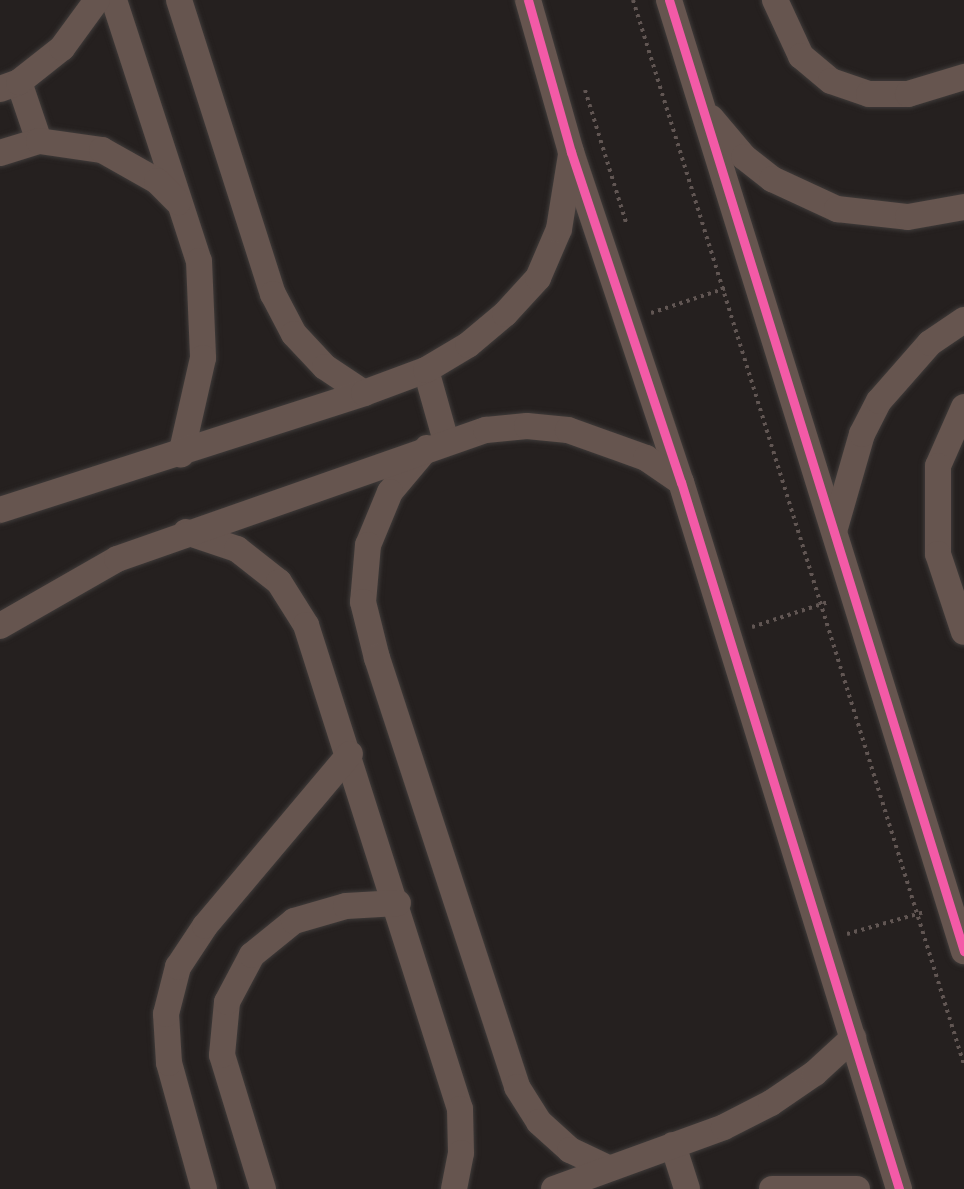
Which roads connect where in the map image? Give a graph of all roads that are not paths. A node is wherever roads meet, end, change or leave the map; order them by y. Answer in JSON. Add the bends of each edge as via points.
{"nodes":[{"id":1,"x":97,"y":0,"type":"edge"},
{"id":2,"x":114,"y":0,"type":"edge"},
{"id":3,"x":179,"y":0,"type":"edge"},
{"id":4,"x":528,"y":0,"type":"edge"},
{"id":5,"x":669,"y":0,"type":"edge"},
{"id":6,"x":774,"y":0,"type":"edge"},
{"id":7,"x":964,"y":77,"type":"edge"},
{"id":8,"x":10,"y":85,"type":"edge"},
{"id":9,"x":700,"y":101,"type":"junction"},
{"id":10,"x":39,"y":141,"type":"junction"},
{"id":11,"x":571,"y":152,"type":"junction"},
{"id":12,"x":0,"y":153,"type":"edge"},
{"id":13,"x":180,"y":204,"type":"junction"},
{"id":14,"x":964,"y":207,"type":"edge"},
{"id":15,"x":964,"y":320,"type":"edge"},
{"id":16,"x":426,"y":370,"type":"junction"},
{"id":17,"x":364,"y":393,"type":"junction"},
{"id":18,"x":964,"y":407,"type":"edge"},
{"id":19,"x":436,"y":445,"type":"junction"},
{"id":20,"x":181,"y":455,"type":"junction"},
{"id":21,"x":681,"y":482,"type":"junction"},
{"id":22,"x":0,"y":510,"type":"edge"},
{"id":23,"x":835,"y":528,"type":"junction"},
{"id":24,"x":186,"y":532,"type":"junction"},
{"id":25,"x":0,"y":626,"type":"edge"},
{"id":26,"x":964,"y":632,"type":"edge"},
{"id":27,"x":350,"y":754,"type":"junction"},
{"id":28,"x":398,"y":903,"type":"junction"},
{"id":29,"x":964,"y":951,"type":"edge"},
{"id":30,"x":853,"y":1038,"type":"junction"},
{"id":31,"x":673,"y":1145,"type":"junction"},
{"id":32,"x":608,"y":1168,"type":"junction"},
{"id":33,"x":204,"y":1189,"type":"edge"},
{"id":34,"x":262,"y":1189,"type":"edge"},
{"id":35,"x":454,"y":1189,"type":"edge"},
{"id":36,"x":554,"y":1189,"type":"edge"},
{"id":37,"x":687,"y":1189,"type":"edge"},
{"id":38,"x":772,"y":1189,"type":"edge"},
{"id":39,"x":857,"y":1189,"type":"edge"},
{"id":40,"x":899,"y":1189,"type":"edge"}],
"edges":[{"from":1,"to":8,"type":"street","via":[[62,48]]},
{"from":2,"to":13,"type":"street"},
{"from":3,"to":17,"type":"street","via":[[273,294],[294,334],[325,367]]},
{"from":4,"to":11,"type":"street"},
{"from":5,"to":9,"type":"street"},
{"from":6,"to":7,"type":"street","via":[[801,56],[831,81],[868,94],[908,94]]},
{"from":8,"to":10,"type":"street"},
{"from":9,"to":14,"type":"street","via":[[744,157],[804,197],[872,216],[908,217]]},
{"from":9,"to":23,"type":"street"},
{"from":10,"to":12,"type":"street"},
{"from":10,"to":13,"type":"street","via":[[102,150],[157,181]]},
{"from":11,"to":16,"type":"street","via":[[559,229],[538,278],[505,314],[468,345]]},
{"from":11,"to":21,"type":"street"},
{"from":13,"to":20,"type":"street","via":[[199,261],[205,309],[203,358]]},
{"from":15,"to":23,"type":"street","via":[[930,343],[879,401],[862,435]]},
{"from":16,"to":17,"type":"street"},
{"from":16,"to":19,"type":"street"},
{"from":17,"to":20,"type":"street"},
{"from":18,"to":26,"type":"street","via":[[938,466],[938,554]]},
{"from":19,"to":21,"type":"street","via":[[517,427],[568,430],[637,454]]},
{"from":19,"to":24,"type":"street"},
{"from":19,"to":32,"type":"street","via":[[390,492],[368,545],[363,602],[376,658],[517,1087],[539,1122],[570,1150]]},
{"from":20,"to":22,"type":"street"},
{"from":21,"to":30,"type":"street"},
{"from":23,"to":29,"type":"street"},
{"from":24,"to":25,"type":"street","via":[[117,559]]},
{"from":24,"to":27,"type":"street","via":[[237,549],[279,582],[306,625]]},
{"from":27,"to":28,"type":"street"},
{"from":27,"to":33,"type":"street","via":[[205,926],[178,967],[166,1014],[169,1063]]},
{"from":28,"to":34,"type":"street","via":[[346,906],[294,921],[252,955],[227,1002],[222,1055]]},
{"from":28,"to":35,"type":"street","via":[[460,1109],[461,1153]]},
{"from":30,"to":31,"type":"street","via":[[815,1073],[771,1103]]},
{"from":30,"to":40,"type":"street"},
{"from":31,"to":32,"type":"street"},
{"from":31,"to":37,"type":"street"},
{"from":32,"to":36,"type":"street"},
{"from":38,"to":39,"type":"street"}]}
